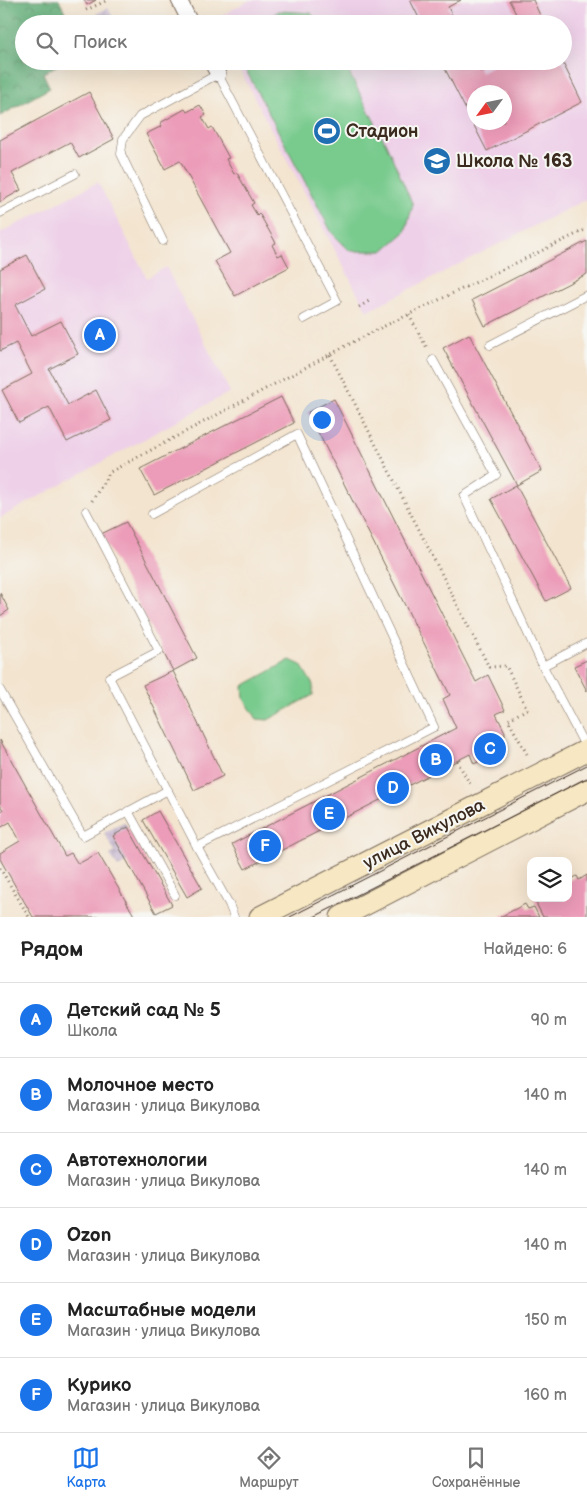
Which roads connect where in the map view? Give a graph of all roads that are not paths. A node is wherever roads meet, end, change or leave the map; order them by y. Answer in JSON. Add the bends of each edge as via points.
{"nodes":[{"id":1,"x":179,"y":0,"type":"edge"},
{"id":2,"x":186,"y":15,"type":"edge"},
{"id":3,"x":211,"y":70,"type":"edge"},
{"id":4,"x":215,"y":70,"type":"edge"},
{"id":5,"x":75,"y":174,"type":"dead end"},
{"id":6,"x":0,"y":213,"type":"edge"},
{"id":7,"x":163,"y":241,"type":"dead end"},
{"id":8,"x":587,"y":295,"type":"edge"},
{"id":9,"x":304,"y":319,"type":"dead end"},
{"id":10,"x":490,"y":345,"type":"dead end"},
{"id":11,"x":433,"y":360,"type":"road end"},
{"id":12,"x":86,"y":511,"type":"road end"},
{"id":13,"x":152,"y":514,"type":"dead end"},
{"id":14,"x":587,"y":643,"type":"edge"},
{"id":15,"x":543,"y":666,"type":"junction"},
{"id":16,"x":0,"y":690,"type":"edge"},
{"id":17,"x":587,"y":750,"type":"edge"},
{"id":18,"x":168,"y":790,"type":"junction"},
{"id":19,"x":587,"y":790,"type":"edge"},
{"id":20,"x":128,"y":812,"type":"junction"},
{"id":21,"x":197,"y":848,"type":"junction"},
{"id":22,"x":175,"y":895,"type":"dead end"},
{"id":23,"x":234,"y":917,"type":"edge"},
{"id":24,"x":260,"y":917,"type":"edge"},
{"id":25,"x":341,"y":917,"type":"edge"}],
"edges":[{"from":1,"to":2,"type":"street"},
{"from":3,"to":7,"type":"lane","via":[[140,116],[123,139],[121,154]]},
{"from":4,"to":9,"type":"lane","via":[[337,301]]},
{"from":5,"to":6,"type":"lane"},
{"from":8,"to":10,"type":"lane"},
{"from":11,"to":15,"type":"lane","via":[[496,475],[464,496]]},
{"from":12,"to":18,"type":"lane","via":[[159,651],[110,677]]},
{"from":13,"to":21,"type":"lane","via":[[297,434],[434,727]]},
{"from":14,"to":15,"type":"lane"},
{"from":15,"to":17,"type":"lane"},
{"from":16,"to":20,"type":"lane","via":[[83,836]]},
{"from":17,"to":24,"type":"street","name":"улица Викулова"},
{"from":18,"to":20,"type":"lane"},
{"from":18,"to":21,"type":"lane"},
{"from":19,"to":25,"type":"street","name":"улица Викулова"},
{"from":20,"to":22,"type":"lane"},
{"from":21,"to":23,"type":"lane"}]}
